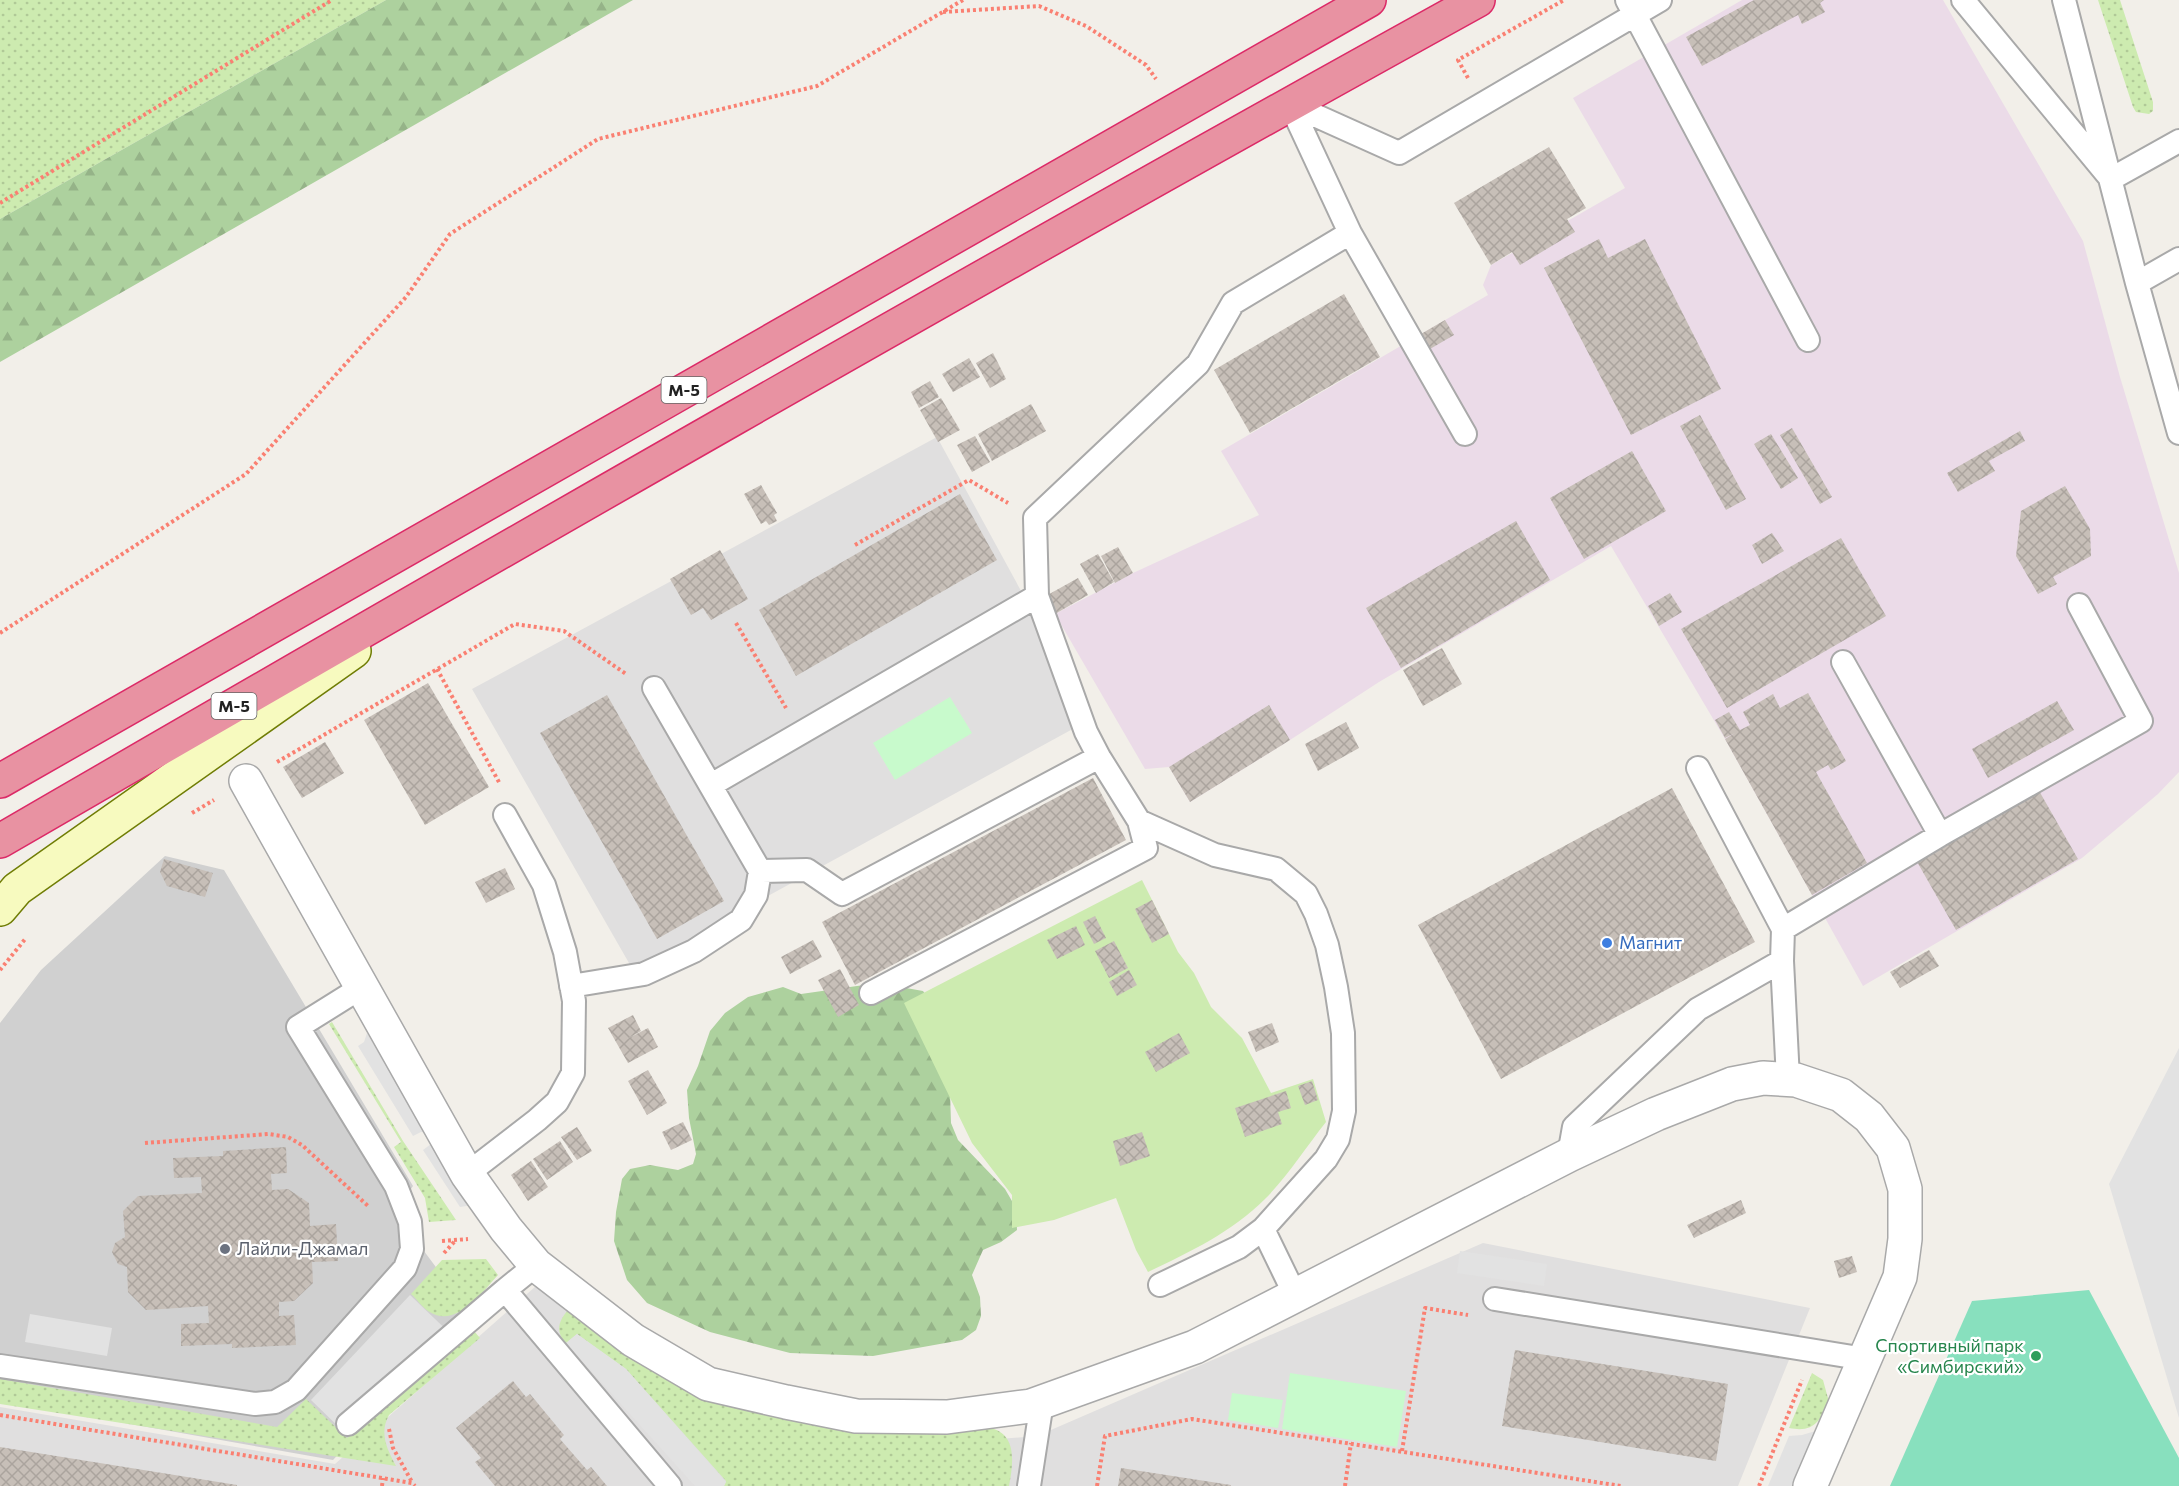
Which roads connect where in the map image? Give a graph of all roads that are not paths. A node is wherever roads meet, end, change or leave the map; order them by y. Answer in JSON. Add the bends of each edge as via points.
{"nodes":[{"id":1,"x":1369,"y":0,"type":"edge"},
{"id":2,"x":1478,"y":0,"type":"edge"},
{"id":3,"x":1660,"y":0,"type":"edge"},
{"id":4,"x":1963,"y":0,"type":"edge"},
{"id":5,"x":2064,"y":0,"type":"edge"},
{"id":6,"x":1631,"y":7,"type":"edge"},
{"id":7,"x":1265,"y":59,"type":"junction"},
{"id":8,"x":1290,"y":104,"type":"junction"},
{"id":9,"x":2179,"y":141,"type":"edge"},
{"id":10,"x":2110,"y":179,"type":"junction"},
{"id":11,"x":1350,"y":233,"type":"junction"},
{"id":12,"x":2179,"y":259,"type":"edge"},
{"id":13,"x":2137,"y":283,"type":"junction"},
{"id":14,"x":1808,"y":340,"type":"dead end"},
{"id":15,"x":2179,"y":433,"type":"edge"},
{"id":16,"x":1465,"y":434,"type":"dead end"},
{"id":17,"x":469,"y":570,"type":"junction"},
{"id":18,"x":1037,"y":596,"type":"junction"},
{"id":19,"x":2079,"y":605,"type":"dead end"},
{"id":20,"x":1844,"y":662,"type":"dead end"},
{"id":21,"x":654,"y":688,"type":"road end"},
{"id":22,"x":1099,"y":757,"type":"junction"},
{"id":23,"x":1698,"y":768,"type":"dead end"},
{"id":24,"x":0,"y":781,"type":"edge"},
{"id":25,"x":246,"y":781,"type":"road end"},
{"id":26,"x":711,"y":785,"type":"junction"},
{"id":27,"x":505,"y":815,"type":"road end"},
{"id":28,"x":1139,"y":821,"type":"junction"},
{"id":29,"x":1940,"y":835,"type":"junction"},
{"id":30,"x":0,"y":841,"type":"edge"},
{"id":31,"x":760,"y":872,"type":"junction"},
{"id":32,"x":0,"y":909,"type":"edge"},
{"id":33,"x":1783,"y":929,"type":"junction"},
{"id":34,"x":1782,"y":961,"type":"junction"},
{"id":35,"x":571,"y":986,"type":"junction"},
{"id":36,"x":362,"y":987,"type":"junction"},
{"id":37,"x":871,"y":993,"type":"dead end"},
{"id":38,"x":1788,"y":1079,"type":"junction"},
{"id":39,"x":1569,"y":1155,"type":"junction"},
{"id":40,"x":467,"y":1174,"type":"junction"},
{"id":41,"x":1263,"y":1229,"type":"junction"},
{"id":42,"x":536,"y":1265,"type":"junction"},
{"id":43,"x":1160,"y":1285,"type":"dead end"},
{"id":44,"x":506,"y":1290,"type":"junction"},
{"id":45,"x":1296,"y":1297,"type":"junction"},
{"id":46,"x":1495,"y":1299,"type":"dead end"},
{"id":47,"x":1865,"y":1359,"type":"junction"},
{"id":48,"x":0,"y":1366,"type":"edge"},
{"id":49,"x":1042,"y":1402,"type":"junction"},
{"id":50,"x":348,"y":1424,"type":"dead end"},
{"id":51,"x":670,"y":1486,"type":"edge"},
{"id":52,"x":1029,"y":1486,"type":"edge"},
{"id":53,"x":1810,"y":1486,"type":"edge"}],
"edges":[{"from":1,"to":7,"type":"highway","number":"М-5"},
{"from":2,"to":8,"type":"highway","number":"М-5"},
{"from":3,"to":6,"type":"lane"},
{"from":4,"to":10,"type":"lane"},
{"from":5,"to":10,"type":"lane"},
{"from":6,"to":8,"type":"lane","via":[[1399,153]]},
{"from":6,"to":14,"type":"lane"},
{"from":7,"to":8,"type":"highway"},
{"from":7,"to":24,"type":"highway","number":"М-5"},
{"from":8,"to":11,"type":"lane"},
{"from":8,"to":17,"type":"highway","number":"М-5"},
{"from":9,"to":10,"type":"lane"},
{"from":10,"to":13,"type":"lane"},
{"from":11,"to":16,"type":"lane"},
{"from":11,"to":18,"type":"lane","via":[[1233,303],[1198,364],[1035,518]]},
{"from":12,"to":13,"type":"lane"},
{"from":13,"to":15,"type":"lane"},
{"from":17,"to":30,"type":"highway","number":"М-5"},
{"from":17,"to":32,"type":"street","via":[[17,889]]},
{"from":18,"to":22,"type":"lane","via":[[1086,732]]},
{"from":18,"to":26,"type":"lane"},
{"from":19,"to":29,"type":"lane","via":[[2141,721]]},
{"from":20,"to":29,"type":"lane"},
{"from":21,"to":26,"type":"lane"},
{"from":22,"to":28,"type":"lane"},
{"from":22,"to":31,"type":"lane","via":[[842,894],[807,870]]},
{"from":23,"to":33,"type":"lane"},
{"from":25,"to":36,"type":"street"},
{"from":26,"to":31,"type":"lane"},
{"from":27,"to":35,"type":"lane","via":[[544,885]]},
{"from":28,"to":37,"type":"lane","via":[[1146,848]]},
{"from":28,"to":41,"type":"lane","via":[[1215,855],[1276,869],[1306,894],[1327,945],[1343,1033],[1344,1110],[1338,1139],[1326,1159]]},
{"from":29,"to":33,"type":"lane"},
{"from":31,"to":35,"type":"lane","via":[[756,895],[741,920],[694,951],[644,974]]},
{"from":33,"to":34,"type":"lane"},
{"from":34,"to":38,"type":"lane"},
{"from":34,"to":39,"type":"lane","via":[[1698,1009],[1574,1127]]},
{"from":35,"to":40,"type":"lane","via":[[573,1073],[557,1102]]},
{"from":36,"to":40,"type":"street"},
{"from":36,"to":48,"type":"lane","via":[[298,1028],[396,1186],[410,1222],[412,1249],[405,1268],[296,1390],[275,1402],[255,1404]]},
{"from":38,"to":39,"type":"street","via":[[1763,1078],[1732,1084]]},
{"from":38,"to":47,"type":"street","via":[[1841,1095],[1869,1117],[1893,1148],[1905,1189],[1900,1277]]},
{"from":39,"to":45,"type":"street"},
{"from":40,"to":42,"type":"street"},
{"from":41,"to":43,"type":"lane","via":[[1239,1246]]},
{"from":41,"to":45,"type":"lane"},
{"from":42,"to":44,"type":"lane"},
{"from":42,"to":49,"type":"street","via":[[633,1340],[708,1383],[856,1416],[947,1417]]},
{"from":44,"to":50,"type":"lane"},
{"from":44,"to":51,"type":"lane"},
{"from":45,"to":49,"type":"street","via":[[1195,1347]]},
{"from":46,"to":47,"type":"lane"},
{"from":47,"to":53,"type":"street"},
{"from":49,"to":52,"type":"lane"}]}
